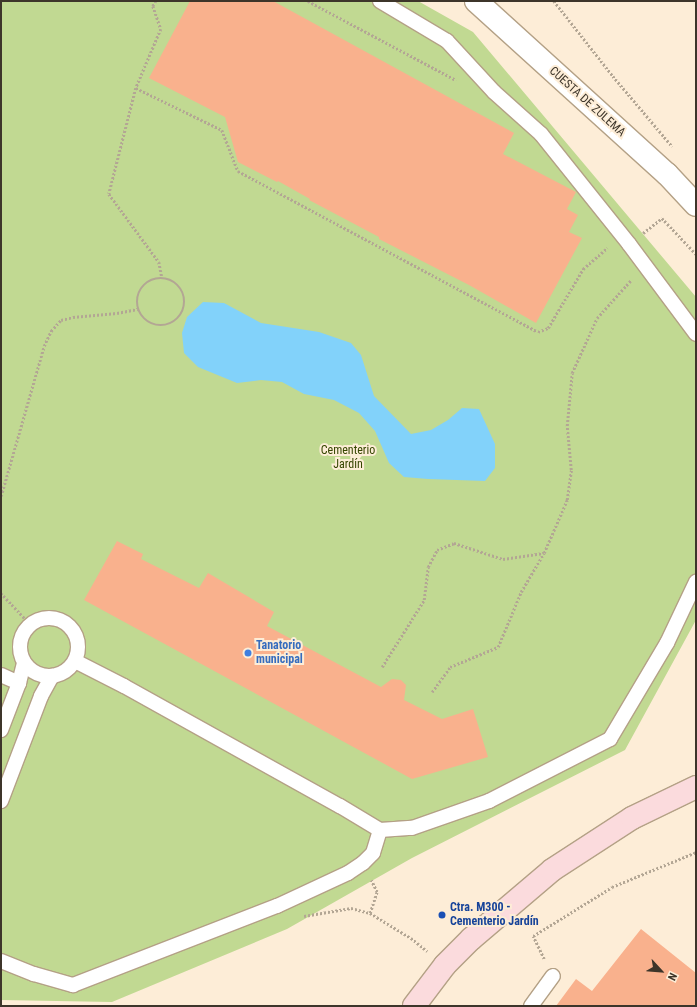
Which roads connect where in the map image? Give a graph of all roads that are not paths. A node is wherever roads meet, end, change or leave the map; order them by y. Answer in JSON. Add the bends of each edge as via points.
{"nodes":[{"id":1,"x":380,"y":1,"type":"edge"},
{"id":2,"x":476,"y":1,"type":"edge"},
{"id":3,"x":696,"y":205,"type":"edge"},
{"id":4,"x":696,"y":334,"type":"edge"},
{"id":5,"x":696,"y":582,"type":"edge"},
{"id":6,"x":74,"y":661,"type":"junction"},
{"id":7,"x":24,"y":663,"type":"junction"},
{"id":8,"x":1,"y":675,"type":"edge"},
{"id":9,"x":52,"y":676,"type":"junction"},
{"id":10,"x":19,"y":683,"type":"junction"},
{"id":11,"x":1,"y":730,"type":"edge"},
{"id":12,"x":696,"y":787,"type":"edge"},
{"id":13,"x":1,"y":801,"type":"edge"},
{"id":14,"x":380,"y":830,"type":"junction"},
{"id":15,"x":1,"y":961,"type":"edge"},
{"id":16,"x":552,"y":976,"type":"road end"},
{"id":17,"x":414,"y":1006,"type":"edge"},
{"id":18,"x":531,"y":1006,"type":"edge"}],
"edges":[{"from":1,"to":4,"type":"lane","via":[[447,41],[494,92],[541,134]]},
{"from":2,"to":3,"type":"street","name":"CUESTA DE ZULEMA","via":[[667,174]]},
{"from":5,"to":14,"type":"lane","via":[[667,643],[610,739],[489,801],[412,828]]},
{"from":6,"to":7,"type":"lane","via":[[78,650],[72,628],[63,621],[40,618],[30,624],[19,642]]},
{"from":6,"to":9,"type":"lane","via":[[69,669]]},
{"from":6,"to":14,"type":"lane","via":[[138,694]]},
{"from":7,"to":9,"type":"lane","via":[[36,674]]},
{"from":7,"to":10,"type":"lane"},
{"from":8,"to":10,"type":"lane"},
{"from":9,"to":13,"type":"lane","via":[[41,696]]},
{"from":10,"to":11,"type":"lane"},
{"from":12,"to":17,"type":"main road","via":[[632,818],[552,870],[471,939],[445,965]]},
{"from":14,"to":15,"type":"lane","via":[[374,853],[348,873],[277,906],[73,985]]},
{"from":16,"to":18,"type":"lane"}]}
